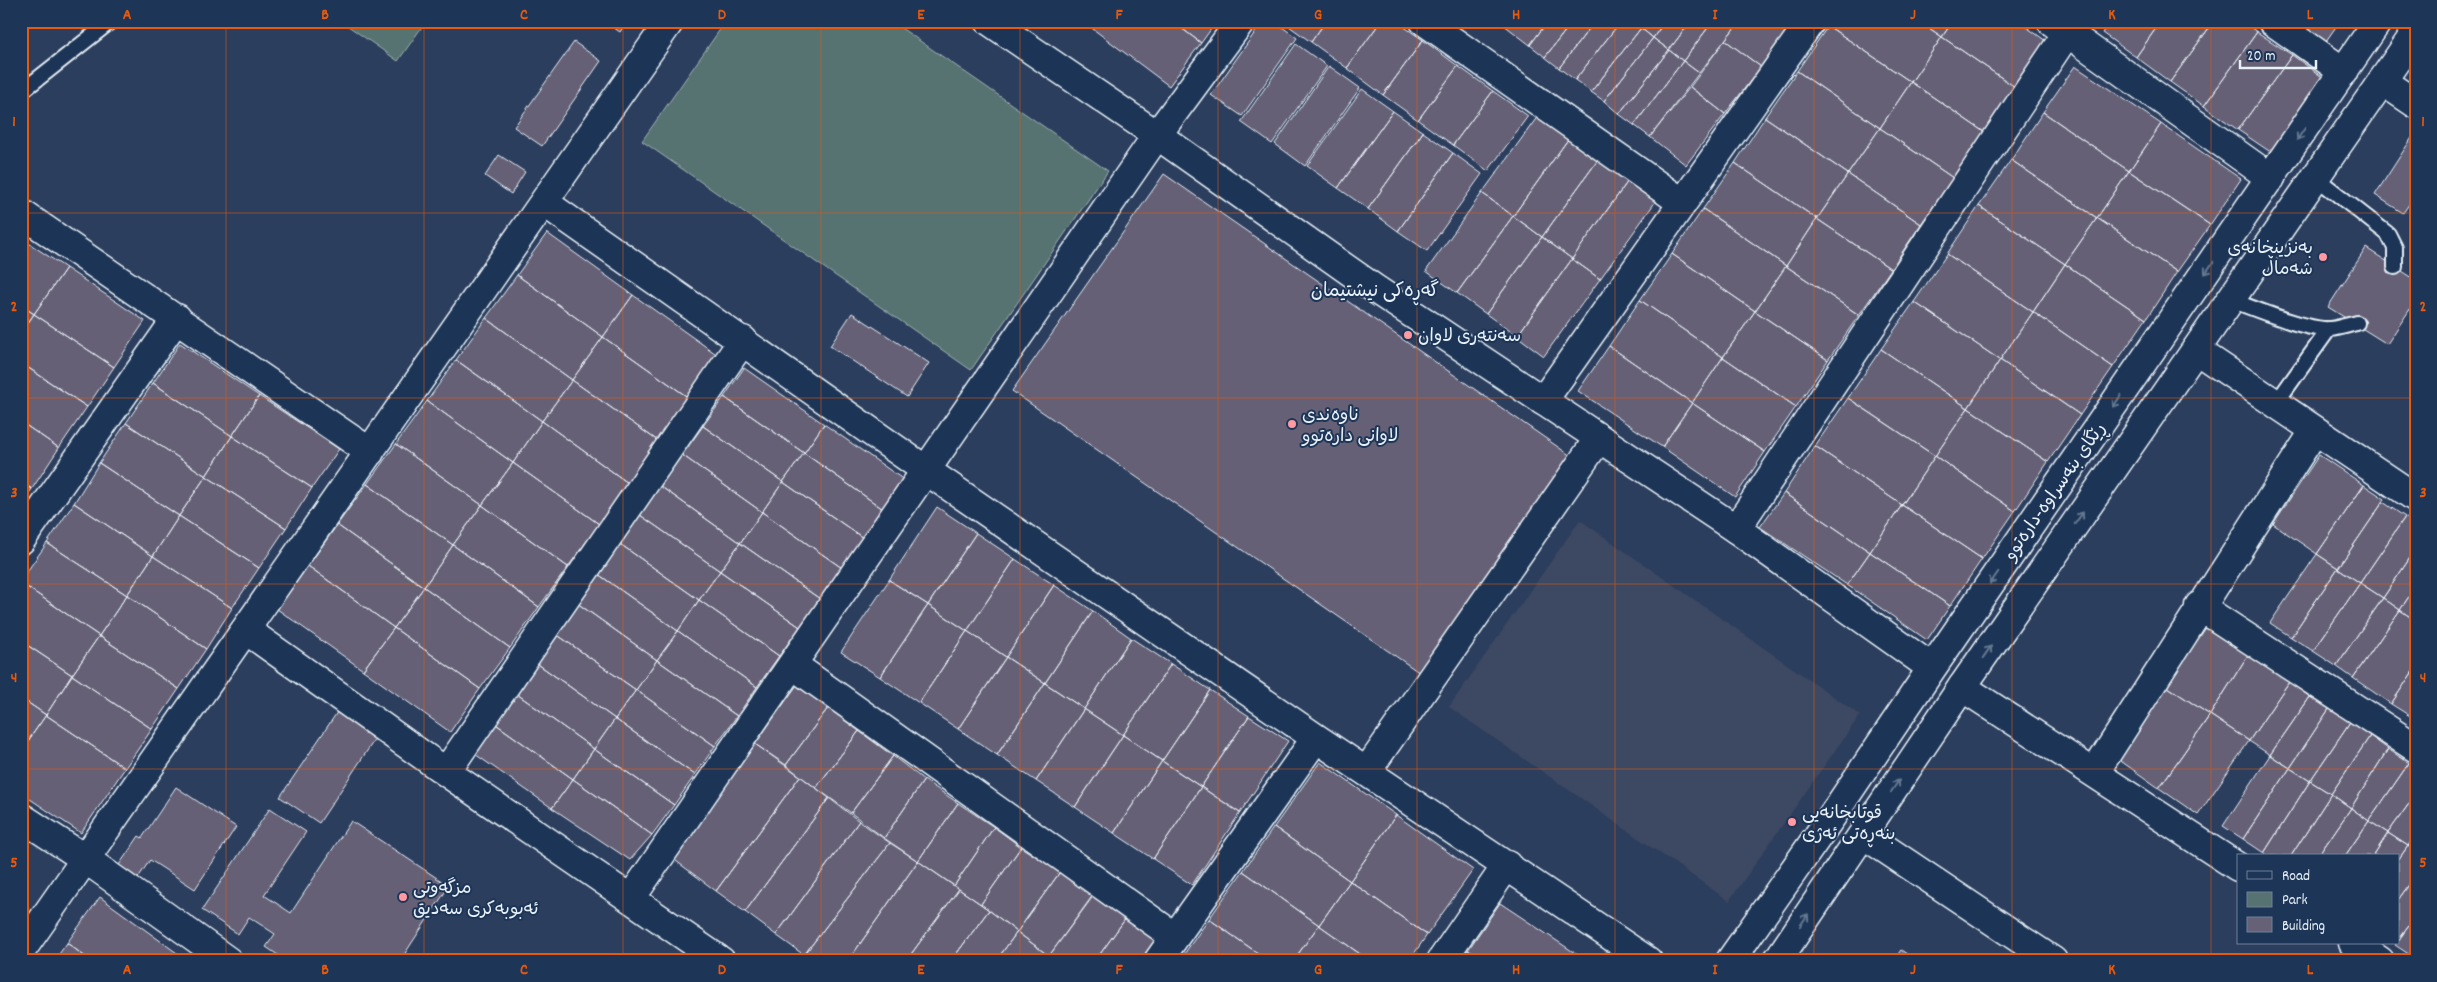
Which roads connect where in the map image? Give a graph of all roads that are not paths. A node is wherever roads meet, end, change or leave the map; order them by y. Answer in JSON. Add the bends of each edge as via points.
{"nodes":[{"id":1,"x":111,"y":21,"type":"edge"},
{"id":2,"x":670,"y":21,"type":"edge"},
{"id":3,"x":989,"y":21,"type":"edge"},
{"id":4,"x":1241,"y":21,"type":"edge"},
{"id":5,"x":1424,"y":21,"type":"edge"},
{"id":6,"x":1811,"y":21,"type":"edge"},
{"id":7,"x":2272,"y":21,"type":"edge"},
{"id":8,"x":2378,"y":21,"type":"edge"},
{"id":9,"x":2065,"y":25,"type":"edge"},
{"id":10,"x":2416,"y":32,"type":"edge"},
{"id":11,"x":2344,"y":72,"type":"junction"},
{"id":12,"x":2382,"y":81,"type":"junction"},
{"id":13,"x":21,"y":92,"type":"edge"},
{"id":14,"x":2416,"y":104,"type":"edge"},
{"id":15,"x":2320,"y":106,"type":"junction"},
{"id":16,"x":2350,"y":127,"type":"junction"},
{"id":17,"x":1158,"y":135,"type":"junction"},
{"id":18,"x":2271,"y":178,"type":"junction"},
{"id":19,"x":2315,"y":178,"type":"junction"},
{"id":20,"x":545,"y":203,"type":"junction"},
{"id":21,"x":1683,"y":204,"type":"junction"},
{"id":22,"x":21,"y":213,"type":"edge"},
{"id":23,"x":2395,"y":267,"type":"dead end"},
{"id":24,"x":2231,"y":300,"type":"junction"},
{"id":25,"x":177,"y":318,"type":"junction"},
{"id":26,"x":2357,"y":323,"type":"dead end"},
{"id":27,"x":2329,"y":329,"type":"junction"},
{"id":28,"x":742,"y":340,"type":"junction"},
{"id":29,"x":2196,"y":350,"type":"junction"},
{"id":30,"x":1544,"y":401,"type":"junction"},
{"id":31,"x":2276,"y":403,"type":"junction"},
{"id":32,"x":2315,"y":430,"type":"junction"},
{"id":33,"x":1599,"y":438,"type":"junction"},
{"id":34,"x":370,"y":452,"type":"junction"},
{"id":35,"x":927,"y":471,"type":"junction"},
{"id":36,"x":2416,"y":498,"type":"edge"},
{"id":37,"x":1736,"y":529,"type":"junction"},
{"id":38,"x":21,"y":540,"type":"edge"},
{"id":39,"x":2199,"y":606,"type":"junction"},
{"id":40,"x":246,"y":630,"type":"junction"},
{"id":41,"x":794,"y":665,"type":"junction"},
{"id":42,"x":1932,"y":668,"type":"junction"},
{"id":43,"x":1962,"y":687,"type":"junction"},
{"id":44,"x":1316,"y":738,"type":"junction"},
{"id":45,"x":2416,"y":748,"type":"edge"},
{"id":46,"x":1367,"y":771,"type":"junction"},
{"id":47,"x":446,"y":772,"type":"junction"},
{"id":48,"x":2095,"y":772,"type":"junction"},
{"id":49,"x":21,"y":817,"type":"edge"},
{"id":50,"x":1862,"y":834,"type":"junction"},
{"id":51,"x":87,"y":860,"type":"junction"},
{"id":52,"x":1507,"y":865,"type":"junction"},
{"id":53,"x":2237,"y":866,"type":"edge"},
{"id":54,"x":631,"y":898,"type":"junction"},
{"id":55,"x":1175,"y":937,"type":"junction"},
{"id":56,"x":2354,"y":944,"type":"edge"},
{"id":57,"x":21,"y":951,"type":"edge"},
{"id":58,"x":2047,"y":959,"type":"edge"},
{"id":59,"x":228,"y":961,"type":"edge"},
{"id":60,"x":722,"y":961,"type":"edge"},
{"id":61,"x":1158,"y":961,"type":"edge"},
{"id":62,"x":1441,"y":961,"type":"edge"},
{"id":63,"x":1648,"y":961,"type":"edge"},
{"id":64,"x":1730,"y":961,"type":"edge"},
{"id":65,"x":1777,"y":961,"type":"edge"},
{"id":66,"x":2380,"y":961,"type":"edge"}],
"edges":[{"from":1,"to":13,"type":"lane"},
{"from":2,"to":20,"type":"street"},
{"from":3,"to":17,"type":"street"},
{"from":4,"to":17,"type":"street"},
{"from":5,"to":21,"type":"street"},
{"from":6,"to":21,"type":"street"},
{"from":7,"to":11,"type":"street"},
{"from":8,"to":11,"type":"street","name":"ڕێگای بنەسراوە-دارەتوو"},
{"from":9,"to":18,"type":"street"},
{"from":9,"to":37,"type":"street"},
{"from":10,"to":12,"type":"street","name":"ڕێگای بنەسراوە-دارەتوو"},
{"from":11,"to":15,"type":"street","name":"ڕێگای بنەسراوە-دارەتوو"},
{"from":12,"to":14,"type":"street"},
{"from":12,"to":16,"type":"street","name":"ڕێگای بنەسراوە-دارەتوو"},
{"from":15,"to":16,"type":"street"},
{"from":15,"to":18,"type":"street","name":"ڕێگای بنەسراوە-دارەتوو","one_way":true},
{"from":16,"to":19,"type":"street","name":"ڕێگای بنەسراوە-دارەتوو"},
{"from":17,"to":30,"type":"street","via":[[1375,289]]},
{"from":17,"to":35,"type":"street"},
{"from":18,"to":42,"type":"street","name":"ڕێگای بنەسراوە-دارەتوو","one_way":true},
{"from":19,"to":23,"type":"lane","via":[[2388,234],[2395,248]]},
{"from":19,"to":24,"type":"street","name":"ڕێگای بنەسراوە-دارەتوو"},
{"from":20,"to":28,"type":"street"},
{"from":20,"to":34,"type":"street"},
{"from":21,"to":30,"type":"street"},
{"from":22,"to":25,"type":"street"},
{"from":24,"to":27,"type":"lane","via":[[2271,315]]},
{"from":24,"to":29,"type":"street","name":"ڕێگای بنەسراوە-دارەتوو"},
{"from":25,"to":34,"type":"street"},
{"from":25,"to":38,"type":"street"},
{"from":26,"to":27,"type":"lane"},
{"from":27,"to":31,"type":"lane"},
{"from":28,"to":35,"type":"street"},
{"from":28,"to":47,"type":"street"},
{"from":29,"to":31,"type":"street"},
{"from":43,"to":29,"type":"street","name":"ڕێگای بنەسراوە-دارەتوو","one_way":true},
{"from":30,"to":33,"type":"street"},
{"from":31,"to":32,"type":"street"},
{"from":32,"to":36,"type":"street"},
{"from":32,"to":39,"type":"street"},
{"from":33,"to":37,"type":"street"},
{"from":33,"to":46,"type":"street"},
{"from":34,"to":40,"type":"street"},
{"from":35,"to":41,"type":"street"},
{"from":35,"to":44,"type":"street"},
{"from":37,"to":42,"type":"street"},
{"from":39,"to":45,"type":"street"},
{"from":39,"to":48,"type":"street"},
{"from":40,"to":47,"type":"street"},
{"from":40,"to":51,"type":"street"},
{"from":41,"to":54,"type":"street"},
{"from":41,"to":55,"type":"street"},
{"from":42,"to":64,"type":"street","name":"ڕێگای بنەسراوە-دارەتوو"},
{"from":43,"to":48,"type":"street"},
{"from":50,"to":43,"type":"street","name":"ڕێگای بنەسراوە-دارەتوو","one_way":true},
{"from":44,"to":46,"type":"street"},
{"from":44,"to":55,"type":"street"},
{"from":46,"to":52,"type":"street"},
{"from":47,"to":54,"type":"street"},
{"from":48,"to":53,"type":"street"},
{"from":49,"to":51,"type":"street"},
{"from":50,"to":58,"type":"street"},
{"from":65,"to":50,"type":"street","name":"ڕێگای بنەسراوە-دارەتوو","one_way":true},
{"from":51,"to":57,"type":"street"},
{"from":51,"to":59,"type":"street"},
{"from":52,"to":62,"type":"street"},
{"from":52,"to":63,"type":"street"},
{"from":54,"to":60,"type":"street"},
{"from":55,"to":61,"type":"street"},
{"from":56,"to":66,"type":"street"}]}
